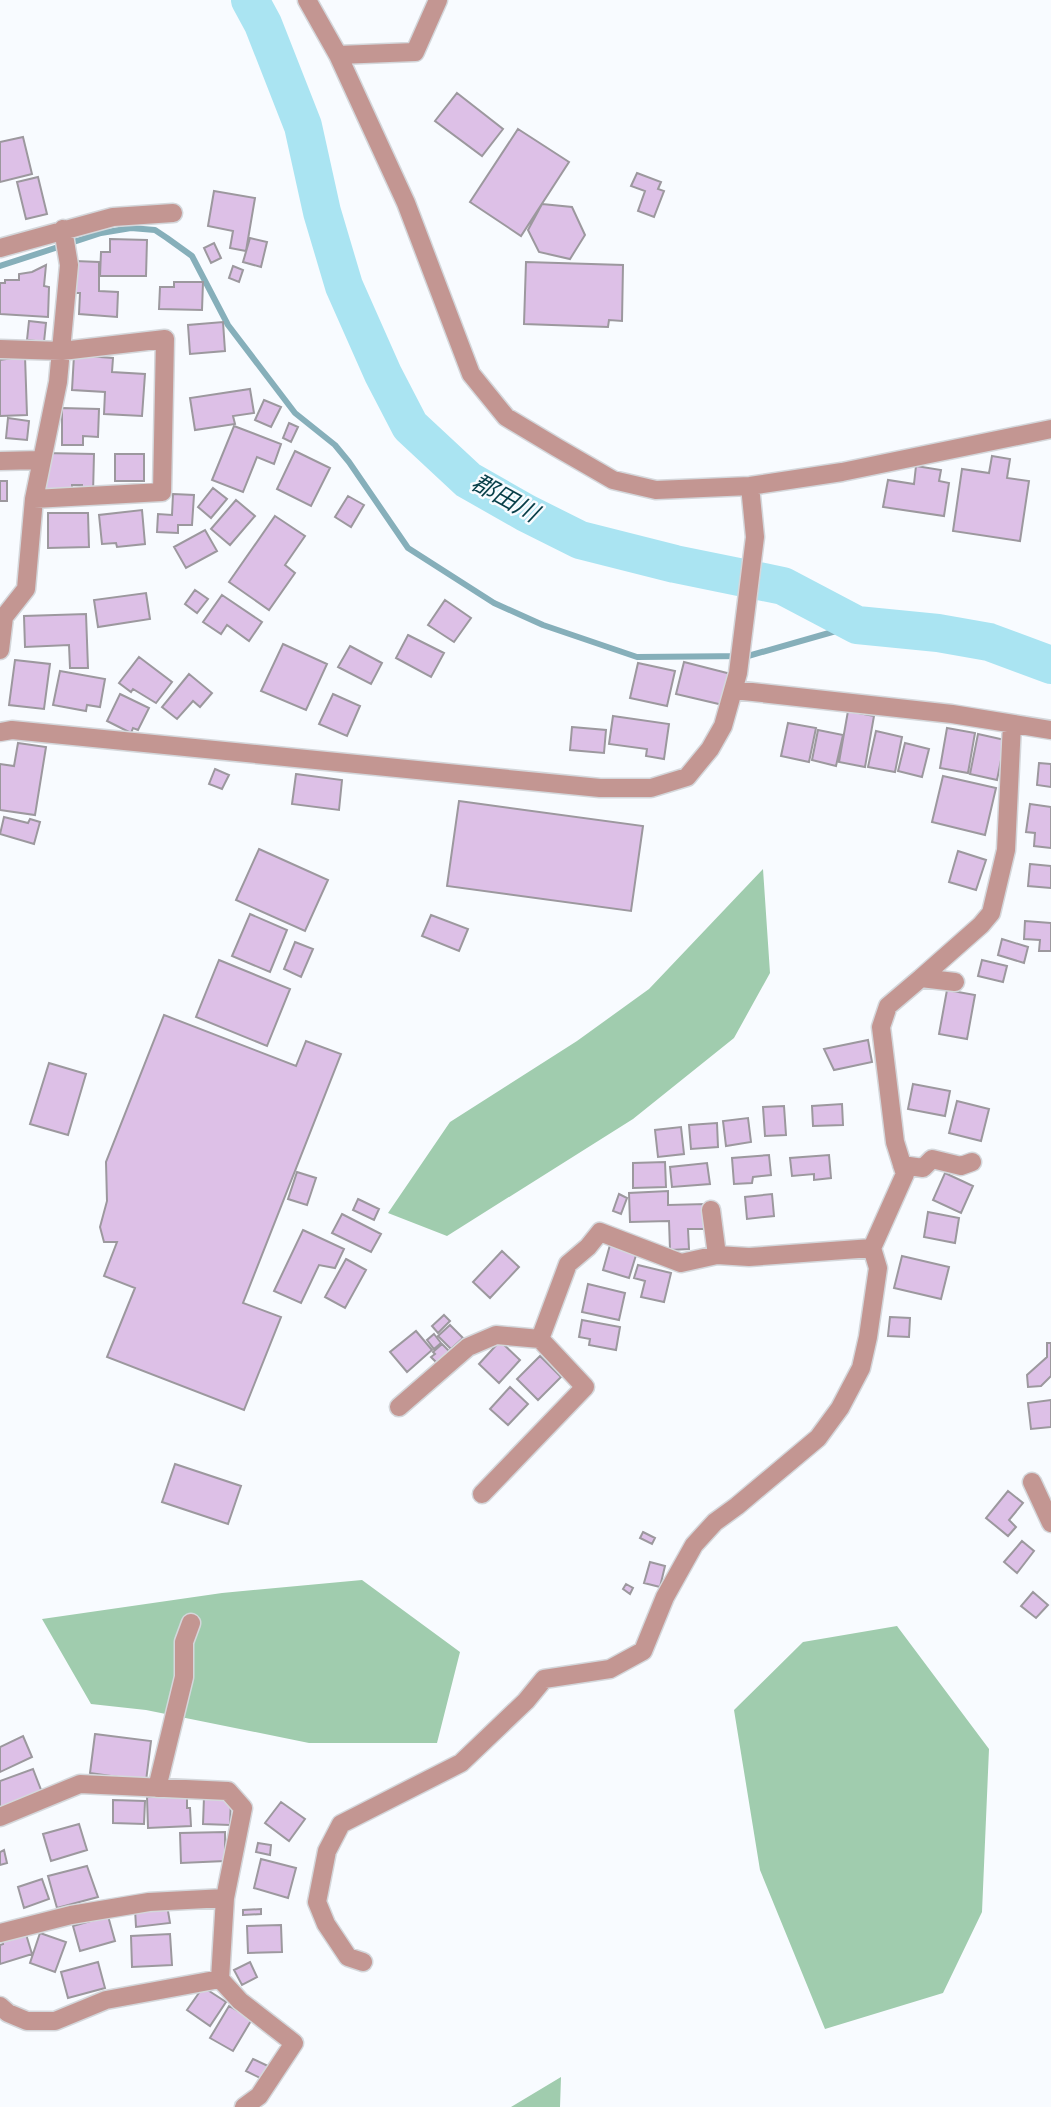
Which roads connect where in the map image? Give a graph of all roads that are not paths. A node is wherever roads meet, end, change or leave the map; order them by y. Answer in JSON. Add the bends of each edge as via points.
{"nodes":[{"id":1,"x":307,"y":0,"type":"edge"},
{"id":2,"x":438,"y":0,"type":"edge"},
{"id":3,"x":338,"y":54,"type":"junction"},
{"id":4,"x":173,"y":213,"type":"dead end"},
{"id":5,"x":63,"y":230,"type":"junction"},
{"id":6,"x":0,"y":248,"type":"edge"},
{"id":7,"x":0,"y":349,"type":"edge"},
{"id":8,"x":62,"y":351,"type":"junction"},
{"id":9,"x":1051,"y":429,"type":"edge"},
{"id":10,"x":41,"y":460,"type":"junction"},
{"id":11,"x":0,"y":461,"type":"edge"},
{"id":12,"x":750,"y":486,"type":"junction"},
{"id":13,"x":34,"y":499,"type":"junction"},
{"id":14,"x":0,"y":650,"type":"edge"},
{"id":15,"x":736,"y":681,"type":"junction"},
{"id":16,"x":1012,"y":724,"type":"junction"},
{"id":17,"x":1051,"y":730,"type":"edge"},
{"id":18,"x":0,"y":732,"type":"edge"},
{"id":19,"x":921,"y":978,"type":"junction"},
{"id":20,"x":955,"y":982,"type":"dead end"},
{"id":21,"x":972,"y":1162,"type":"dead end"},
{"id":22,"x":902,"y":1165,"type":"junction"},
{"id":23,"x":711,"y":1210,"type":"dead end"},
{"id":24,"x":872,"y":1248,"type":"junction"},
{"id":25,"x":717,"y":1255,"type":"junction"},
{"id":26,"x":540,"y":1339,"type":"junction"},
{"id":27,"x":399,"y":1407,"type":"dead end"},
{"id":28,"x":1032,"y":1482,"type":"dead end"},
{"id":29,"x":482,"y":1494,"type":"dead end"},
{"id":30,"x":1051,"y":1523,"type":"edge"},
{"id":31,"x":191,"y":1623,"type":"dead end"},
{"id":32,"x":157,"y":1788,"type":"junction"},
{"id":33,"x":0,"y":1817,"type":"edge"},
{"id":34,"x":225,"y":1898,"type":"junction"},
{"id":35,"x":0,"y":1933,"type":"edge"},
{"id":36,"x":363,"y":1962,"type":"dead end"},
{"id":37,"x":220,"y":1979,"type":"junction"},
{"id":38,"x":0,"y":2006,"type":"edge"},
{"id":39,"x":244,"y":2107,"type":"edge"}],
"edges":[{"from":1,"to":3,"type":"street"},
{"from":2,"to":3,"type":"street","via":[[415,52]]},
{"from":3,"to":12,"type":"street","via":[[406,203],[471,374],[506,417],[613,480],[656,490]]},
{"from":4,"to":5,"type":"street","via":[[113,216]]},
{"from":5,"to":6,"type":"street"},
{"from":5,"to":8,"type":"street","via":[[68,259]]},
{"from":7,"to":8,"type":"street"},
{"from":8,"to":10,"type":"street"},
{"from":8,"to":13,"type":"street","via":[[165,339],[162,492]]},
{"from":9,"to":12,"type":"street"},
{"from":10,"to":11,"type":"street"},
{"from":10,"to":13,"type":"street"},
{"from":12,"to":15,"type":"street","via":[[755,537]]},
{"from":13,"to":14,"type":"street","via":[[26,589],[4,617]]},
{"from":15,"to":16,"type":"street"},
{"from":15,"to":18,"type":"street","via":[[723,726],[710,749],[687,777],[652,788],[600,788]]},
{"from":16,"to":17,"type":"street"},
{"from":16,"to":19,"type":"street","via":[[1006,850],[991,913]]},
{"from":19,"to":20,"type":"street"},
{"from":19,"to":22,"type":"street","via":[[888,1006],[881,1027]]},
{"from":21,"to":22,"type":"street","via":[[961,1166],[932,1160],[923,1168]]},
{"from":22,"to":24,"type":"street","via":[[905,1174]]},
{"from":23,"to":25,"type":"street"},
{"from":24,"to":25,"type":"street"},
{"from":24,"to":36,"type":"street","via":[[878,1268],[868,1337],[861,1368],[840,1408],[818,1438],[715,1522],[694,1545],[665,1597],[643,1651],[610,1669],[544,1679],[461,1763],[341,1824],[327,1851],[317,1902],[348,1958]]},
{"from":25,"to":26,"type":"street","via":[[681,1263],[600,1232],[568,1264]]},
{"from":26,"to":27,"type":"street","via":[[496,1335],[468,1347]]},
{"from":26,"to":29,"type":"street","via":[[584,1387]]},
{"from":28,"to":30,"type":"street"},
{"from":31,"to":32,"type":"street","via":[[184,1642],[184,1677]]},
{"from":32,"to":33,"type":"street","via":[[80,1784]]},
{"from":32,"to":34,"type":"street","via":[[228,1791],[243,1808]]},
{"from":34,"to":35,"type":"street","via":[[149,1902]]},
{"from":34,"to":37,"type":"street"},
{"from":37,"to":38,"type":"street","via":[[106,2000],[54,2021],[27,2021]]},
{"from":37,"to":39,"type":"street","via":[[240,2001],[294,2043],[259,2096]]}]}
